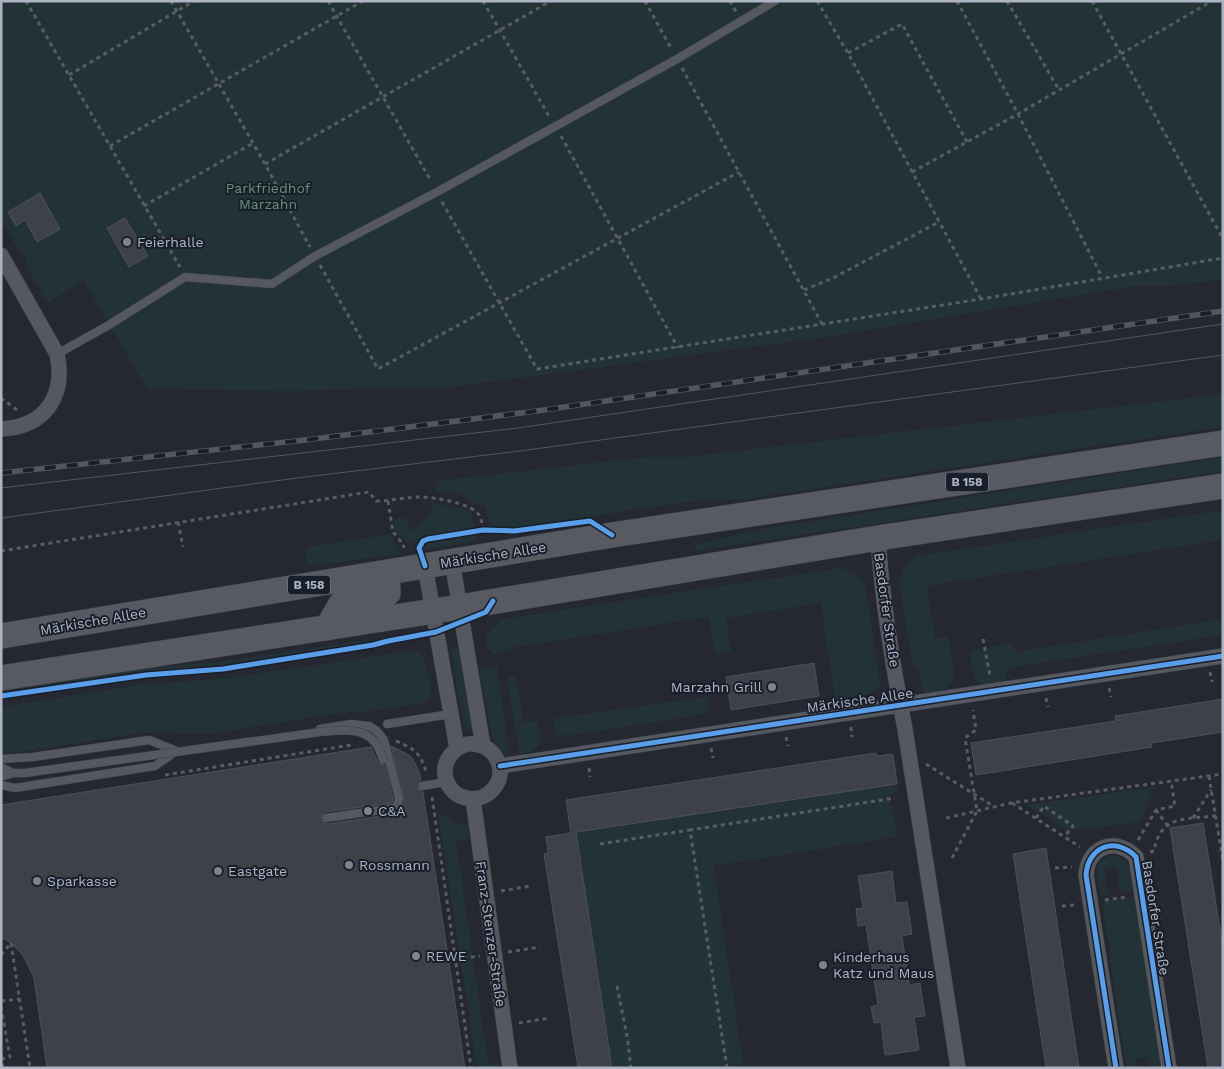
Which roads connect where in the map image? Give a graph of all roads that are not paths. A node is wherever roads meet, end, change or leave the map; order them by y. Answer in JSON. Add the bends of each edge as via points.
{"nodes":[{"id":1,"x":775,"y":1,"type":"edge"},
{"id":2,"x":1,"y":255,"type":"edge"},
{"id":3,"x":56,"y":354,"type":"junction"},
{"id":4,"x":1,"y":429,"type":"edge"},
{"id":5,"x":1223,"y":444,"type":"edge"},
{"id":6,"x":1223,"y":486,"type":"edge"},
{"id":7,"x":878,"y":538,"type":"junction"},
{"id":8,"x":415,"y":559,"type":"junction"},
{"id":9,"x":452,"y":561,"type":"junction"},
{"id":10,"x":387,"y":573,"type":"junction"},
{"id":11,"x":460,"y":607,"type":"junction"},
{"id":12,"x":433,"y":611,"type":"junction"},
{"id":13,"x":327,"y":628,"type":"junction"},
{"id":14,"x":1,"y":636,"type":"edge"},
{"id":15,"x":1223,"y":656,"type":"edge"},
{"id":16,"x":1,"y":678,"type":"edge"},
{"id":17,"x":900,"y":706,"type":"junction"},
{"id":18,"x":451,"y":714,"type":"junction"},
{"id":19,"x":387,"y":724,"type":"dead end"},
{"id":20,"x":483,"y":746,"type":"junction"},
{"id":21,"x":457,"y":748,"type":"junction"},
{"id":22,"x":177,"y":751,"type":"junction"},
{"id":23,"x":1,"y":759,"type":"edge"},
{"id":24,"x":383,"y":760,"type":"dead end"},
{"id":25,"x":500,"y":766,"type":"junction"},
{"id":26,"x":1,"y":768,"type":"edge"},
{"id":27,"x":13,"y":773,"type":"junction"},
{"id":28,"x":1,"y":777,"type":"edge"},
{"id":29,"x":446,"y":782,"type":"junction"},
{"id":30,"x":1,"y":785,"type":"edge"},
{"id":31,"x":426,"y":785,"type":"road end"},
{"id":32,"x":473,"y":799,"type":"junction"},
{"id":33,"x":326,"y":818,"type":"dead end"},
{"id":34,"x":510,"y":1068,"type":"edge"},
{"id":35,"x":958,"y":1068,"type":"edge"},
{"id":36,"x":1116,"y":1068,"type":"edge"},
{"id":37,"x":1169,"y":1068,"type":"edge"}],
"edges":[{"from":1,"to":3,"type":"lane","via":[[555,127],[316,256],[272,284],[185,277]]},
{"from":2,"to":3,"type":"street"},
{"from":3,"to":4,"type":"street","via":[[60,368],[59,383],[52,404],[38,418],[13,429]]},
{"from":5,"to":9,"type":"main road","name":"Märkische Allee","number":"B 158"},
{"from":6,"to":7,"type":"main road"},
{"from":7,"to":11,"type":"main road"},
{"from":7,"to":17,"type":"street","name":"Basdorfer Straße"},
{"from":8,"to":9,"type":"main road","name":"Märkische Allee","number":"B 158"},
{"from":8,"to":10,"type":"main road","name":"Märkische Allee","number":"B 158"},
{"from":8,"to":12,"type":"street"},
{"from":9,"to":11,"type":"street"},
{"from":10,"to":13,"type":"main road","via":[[388,593],[382,597],[341,604]]},
{"from":10,"to":14,"type":"main road","name":"Märkische Allee","number":"B 158"},
{"from":11,"to":12,"type":"main road"},
{"from":11,"to":20,"type":"street"},
{"from":12,"to":13,"type":"main road"},
{"from":12,"to":18,"type":"street"},
{"from":13,"to":16,"type":"main road"},
{"from":15,"to":17,"type":"street","name":"Märkische Allee"},
{"from":17,"to":25,"type":"street","name":"Märkische Allee"},
{"from":17,"to":35,"type":"street","name":"Basdorfer Straße"},
{"from":18,"to":19,"type":"lane"},
{"from":18,"to":21,"type":"street"},
{"from":20,"to":21,"type":"street","via":[[470,744]]},
{"from":20,"to":25,"type":"street","via":[[496,756]]},
{"from":21,"to":29,"type":"street","via":[[446,763]]},
{"from":22,"to":23,"type":"lane","via":[[149,740]]},
{"from":22,"to":30,"type":"lane","via":[[155,766],[15,788]]},
{"from":22,"to":33,"type":"lane","via":[[351,724],[369,726],[384,740],[398,798],[396,806]]},
{"from":24,"to":27,"type":"lane","bridge":true,"via":[[375,742],[368,736],[357,730],[344,730]]},
{"from":25,"to":32,"type":"street","via":[[500,776],[491,792]]},
{"from":26,"to":27,"type":"lane"},
{"from":27,"to":28,"type":"lane"},
{"from":29,"to":31,"type":"lane"},
{"from":29,"to":32,"type":"street","via":[[457,794]]},
{"from":32,"to":34,"type":"street","name":"Franz-Stenzer-Straße"},
{"from":36,"to":37,"type":"street","name":"Basdorfer Straße","via":[[1086,875],[1092,855],[1111,846],[1125,848],[1136,857]]}]}
